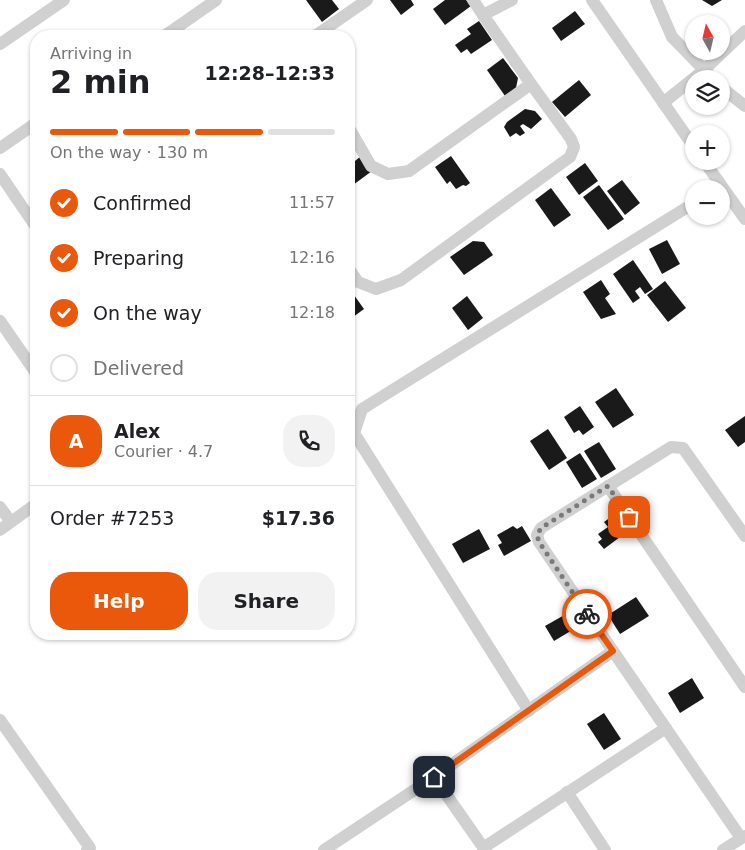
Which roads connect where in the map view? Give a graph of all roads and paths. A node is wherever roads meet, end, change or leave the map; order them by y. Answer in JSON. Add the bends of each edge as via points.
{"nodes":[{"id":1,"x":64,"y":0,"type":"edge"},
{"id":2,"x":216,"y":0,"type":"edge"},
{"id":3,"x":367,"y":0,"type":"edge"},
{"id":4,"x":473,"y":0,"type":"edge"},
{"id":5,"x":512,"y":0,"type":"edge"},
{"id":6,"x":592,"y":0,"type":"edge"},
{"id":7,"x":656,"y":0,"type":"edge"},
{"id":8,"x":483,"y":14,"type":"junction"},
{"id":9,"x":181,"y":30,"type":"edge"},
{"id":10,"x":324,"y":30,"type":"edge"},
{"id":11,"x":745,"y":31,"type":"edge"},
{"id":12,"x":0,"y":44,"type":"edge"},
{"id":13,"x":704,"y":70,"type":"edge"},
{"id":14,"x":711,"y":70,"type":"edge"},
{"id":15,"x":530,"y":84,"type":"junction"},
{"id":16,"x":685,"y":89,"type":"edge"},
{"id":17,"x":730,"y":94,"type":"edge"},
{"id":18,"x":663,"y":103,"type":"junction"},
{"id":19,"x":745,"y":106,"type":"edge"},
{"id":20,"x":30,"y":127,"type":"edge"},
{"id":21,"x":685,"y":134,"type":"edge"},
{"id":22,"x":355,"y":138,"type":"edge"},
{"id":23,"x":0,"y":148,"type":"edge"},
{"id":24,"x":0,"y":174,"type":"edge"},
{"id":25,"x":730,"y":201,"type":"edge"},
{"id":26,"x":685,"y":209,"type":"edge"},
{"id":27,"x":30,"y":218,"type":"edge"},
{"id":28,"x":745,"y":219,"type":"edge"},
{"id":29,"x":355,"y":278,"type":"edge"},
{"id":30,"x":0,"y":321,"type":"edge"},
{"id":31,"x":30,"y":364,"type":"edge"},
{"id":32,"x":355,"y":429,"type":"edge"},
{"id":33,"x":355,"y":435,"type":"edge"},
{"id":34,"x":608,"y":486,"type":"junction"},
{"id":35,"x":0,"y":507,"type":"edge"},
{"id":36,"x":30,"y":508,"type":"edge"},
{"id":37,"x":5,"y":526,"type":"edge"},
{"id":38,"x":745,"y":536,"type":"edge"},
{"id":39,"x":613,"y":651,"type":"junction"},
{"id":40,"x":745,"y":687,"type":"edge"},
{"id":41,"x":529,"y":711,"type":"junction"},
{"id":42,"x":0,"y":720,"type":"edge"},
{"id":43,"x":666,"y":728,"type":"junction"},
{"id":44,"x":434,"y":777,"type":"junction"},
{"id":45,"x":567,"y":792,"type":"junction"},
{"id":46,"x":743,"y":837,"type":"edge"},
{"id":47,"x":89,"y":849,"type":"edge"},
{"id":48,"x":484,"y":849,"type":"edge"},
{"id":49,"x":324,"y":850,"type":"edge"},
{"id":50,"x":605,"y":850,"type":"edge"},
{"id":51,"x":723,"y":850,"type":"edge"}],
"edges":[{"from":1,"to":12,"type":"street"},
{"from":2,"to":9,"type":"street"},
{"from":3,"to":10,"type":"street"},
{"from":4,"to":8,"type":"street"},
{"from":5,"to":8,"type":"street"},
{"from":6,"to":18,"type":"street"},
{"from":7,"to":13,"type":"street","via":[[672,37]]},
{"from":8,"to":15,"type":"street"},
{"from":11,"to":14,"type":"street"},
{"from":15,"to":22,"type":"street","via":[[409,171],[388,174],[371,166]]},
{"from":15,"to":29,"type":"street","via":[[571,139],[574,147],[570,157],[401,280],[376,289]]},
{"from":16,"to":18,"type":"street"},
{"from":17,"to":19,"type":"street"},
{"from":18,"to":21,"type":"street"},
{"from":20,"to":23,"type":"street"},
{"from":24,"to":27,"type":"street"},
{"from":25,"to":28,"type":"street"},
{"from":26,"to":32,"type":"street","via":[[362,409]]},
{"from":30,"to":31,"type":"street"},
{"from":33,"to":41,"type":"street"},
{"from":34,"to":38,"type":"street","via":[[671,447],[683,448]]},
{"from":34,"to":39,"type":"street","via":[[541,528],[537,535]]},
{"from":34,"to":40,"type":"street"},
{"from":35,"to":37,"type":"street"},
{"from":36,"to":37,"type":"street"},
{"from":39,"to":41,"type":"street"},
{"from":39,"to":43,"type":"street"},
{"from":41,"to":44,"type":"street"},
{"from":42,"to":47,"type":"street"},
{"from":43,"to":45,"type":"street"},
{"from":43,"to":46,"type":"street"},
{"from":44,"to":48,"type":"street"},
{"from":44,"to":49,"type":"street"},
{"from":45,"to":48,"type":"street"},
{"from":45,"to":50,"type":"street"},
{"from":46,"to":51,"type":"street"}]}
